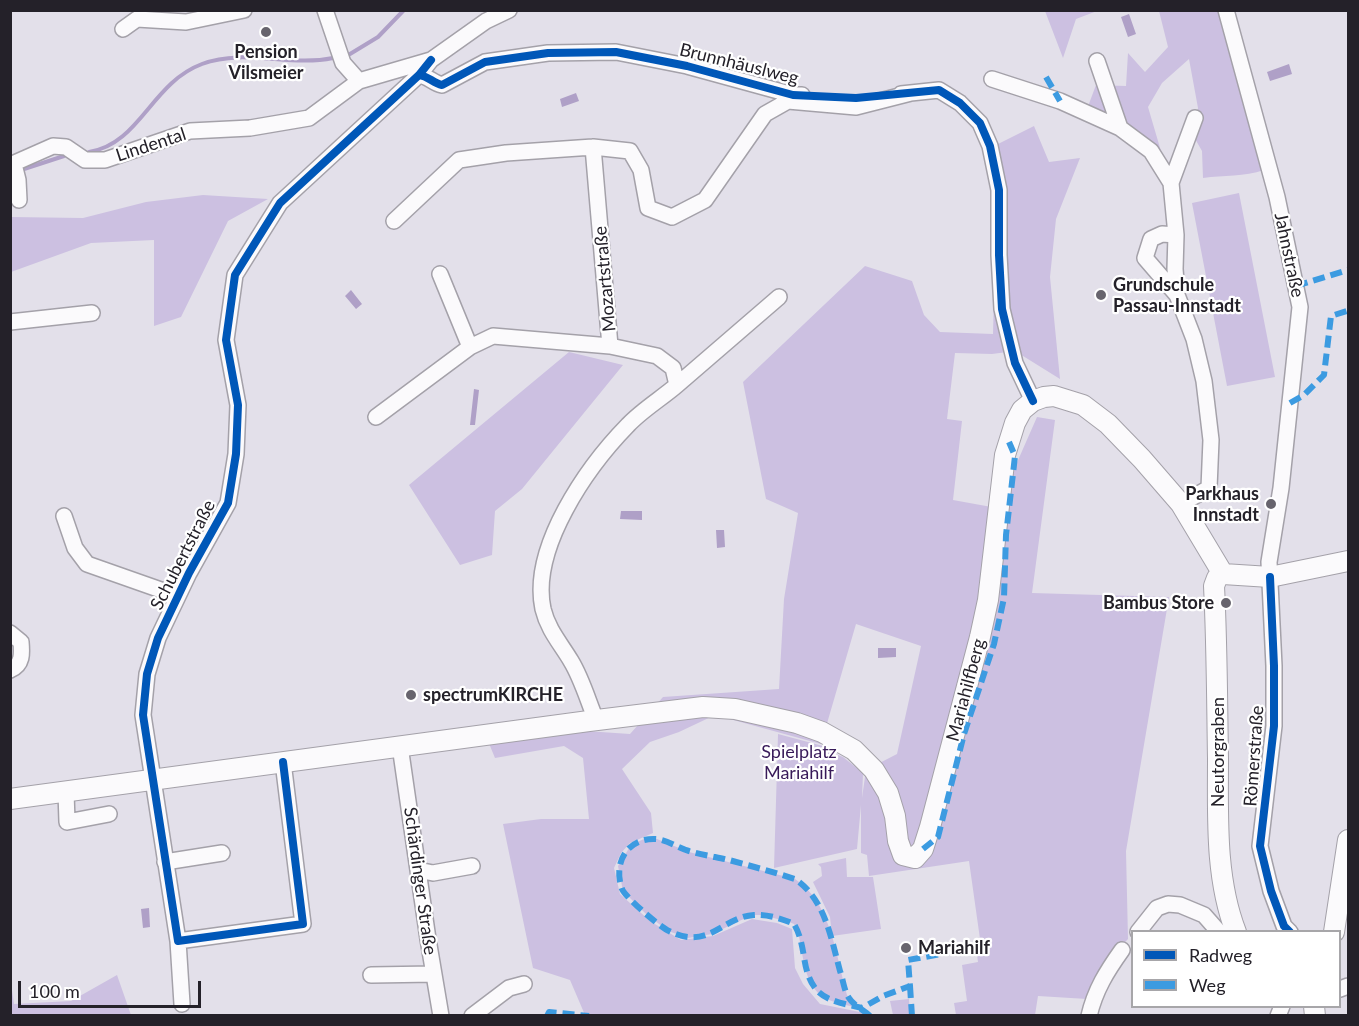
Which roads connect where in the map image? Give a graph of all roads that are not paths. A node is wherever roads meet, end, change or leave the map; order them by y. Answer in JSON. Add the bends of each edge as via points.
{"nodes":[{"id":1,"x":244,"y":10,"type":"edge"},
{"id":2,"x":325,"y":10,"type":"edge"},
{"id":3,"x":509,"y":10,"type":"edge"},
{"id":4,"x":1226,"y":10,"type":"edge"},
{"id":5,"x":123,"y":29,"type":"dead end"},
{"id":6,"x":431,"y":60,"type":"junction"},
{"id":7,"x":1097,"y":62,"type":"dead end"},
{"id":8,"x":419,"y":75,"type":"junction"},
{"id":9,"x":992,"y":79,"type":"dead end"},
{"id":10,"x":359,"y":81,"type":"junction"},
{"id":11,"x":911,"y":93,"type":"junction"},
{"id":12,"x":1195,"y":118,"type":"dead end"},
{"id":13,"x":1120,"y":128,"type":"junction"},
{"id":14,"x":593,"y":147,"type":"junction"},
{"id":15,"x":12,"y":164,"type":"edge"},
{"id":16,"x":1171,"y":183,"type":"junction"},
{"id":17,"x":19,"y":200,"type":"dead end"},
{"id":18,"x":393,"y":221,"type":"dead end"},
{"id":19,"x":1176,"y":235,"type":"junction"},
{"id":20,"x":440,"y":274,"type":"dead end"},
{"id":21,"x":1177,"y":295,"type":"junction"},
{"id":22,"x":779,"y":297,"type":"dead end"},
{"id":23,"x":92,"y":314,"type":"dead end"},
{"id":24,"x":10,"y":322,"type":"edge"},
{"id":25,"x":610,"y":346,"type":"junction"},
{"id":26,"x":470,"y":347,"type":"junction"},
{"id":27,"x":678,"y":385,"type":"junction"},
{"id":28,"x":1033,"y":401,"type":"junction"},
{"id":29,"x":376,"y":417,"type":"dead end"},
{"id":30,"x":1181,"y":504,"type":"junction"},
{"id":31,"x":64,"y":516,"type":"dead end"},
{"id":32,"x":1348,"y":561,"type":"edge"},
{"id":33,"x":1223,"y":574,"type":"junction"},
{"id":34,"x":1270,"y":577,"type":"junction"},
{"id":35,"x":178,"y":596,"type":"junction"},
{"id":36,"x":10,"y":633,"type":"edge"},
{"id":37,"x":10,"y":670,"type":"edge"},
{"id":38,"x":596,"y":720,"type":"junction"},
{"id":39,"x":400,"y":746,"type":"junction"},
{"id":40,"x":283,"y":762,"type":"junction"},
{"id":41,"x":152,"y":780,"type":"junction"},
{"id":42,"x":66,"y":792,"type":"junction"},
{"id":43,"x":10,"y":799,"type":"edge"},
{"id":44,"x":110,"y":814,"type":"dead end"},
{"id":45,"x":1348,"y":840,"type":"edge"},
{"id":46,"x":222,"y":854,"type":"dead end"},
{"id":47,"x":165,"y":862,"type":"junction"},
{"id":48,"x":472,"y":866,"type":"dead end"},
{"id":49,"x":418,"y":870,"type":"junction"},
{"id":50,"x":1139,"y":930,"type":"edge"},
{"id":51,"x":1217,"y":930,"type":"edge"},
{"id":52,"x":1236,"y":930,"type":"edge"},
{"id":53,"x":1288,"y":930,"type":"edge"},
{"id":54,"x":1334,"y":930,"type":"edge"},
{"id":55,"x":178,"y":941,"type":"junction"},
{"id":56,"x":1130,"y":941,"type":"edge"},
{"id":57,"x":1122,"y":969,"type":"dead end"},
{"id":58,"x":434,"y":974,"type":"junction"},
{"id":59,"x":1105,"y":974,"type":"junction"},
{"id":60,"x":371,"y":975,"type":"dead end"},
{"id":61,"x":524,"y":984,"type":"dead end"},
{"id":62,"x":182,"y":1004,"type":"dead end"},
{"id":63,"x":441,"y":1016,"type":"edge"},
{"id":64,"x":472,"y":1016,"type":"edge"},
{"id":65,"x":1089,"y":1016,"type":"edge"}],
"edges":[{"from":1,"to":5,"type":"street","via":[[186,22],[137,19]]},
{"from":2,"to":10,"type":"street","via":[[343,63]]},
{"from":3,"to":6,"type":"street","name":"Lindental","via":[[486,21]]},
{"from":4,"to":34,"type":"street","name":"Jahnstraße","via":[[1277,197],[1300,307]]},
{"from":6,"to":8,"type":"street","name":"Schubertstraße"},
{"from":6,"to":10,"type":"street","name":"Lindental"},
{"from":7,"to":13,"type":"street"},
{"from":8,"to":11,"type":"street","name":"Brunnhäuslweg","via":[[442,85],[485,62],[548,53],[616,52],[687,66],[793,95],[856,98]]},
{"from":8,"to":35,"type":"street","name":"Schubertstraße","via":[[280,203],[235,275],[226,339],[238,405],[228,503]]},
{"from":9,"to":13,"type":"street","via":[[1060,101]]},
{"from":10,"to":15,"type":"street","name":"Lindental","via":[[309,118],[250,128],[190,131],[105,160],[85,160],[66,147],[53,146]]},
{"from":11,"to":14,"type":"street","via":[[856,107],[788,101],[765,114],[705,200],[672,217],[648,208],[641,170],[630,151]]},
{"from":11,"to":28,"type":"street","name":"Brunnhäuslweg","via":[[939,90],[960,103],[980,123],[990,146],[999,190],[1002,309],[1015,363]]},
{"from":12,"to":16,"type":"street"},
{"from":13,"to":16,"type":"street","via":[[1151,151]]},
{"from":14,"to":18,"type":"street","via":[[459,160]]},
{"from":14,"to":25,"type":"street","name":"Mozartstraße"},
{"from":15,"to":17,"type":"street"},
{"from":16,"to":19,"type":"street"},
{"from":19,"to":21,"type":"street"},
{"from":19,"to":21,"type":"street","via":[[1162,234],[1151,239],[1145,258]]},
{"from":20,"to":26,"type":"street"},
{"from":21,"to":30,"type":"street","via":[[1194,339],[1204,381],[1211,440],[1209,488]]},
{"from":22,"to":27,"type":"street"},
{"from":23,"to":24,"type":"street"},
{"from":25,"to":26,"type":"street","via":[[493,336]]},
{"from":25,"to":27,"type":"street","name":"Mozartstraße","via":[[657,356],[673,368]]},
{"from":26,"to":29,"type":"street"},
{"from":27,"to":38,"type":"street","via":[[629,423],[586,476],[564,511],[547,551],[543,609]]},
{"from":28,"to":30,"type":"main road","via":[[1054,396],[1083,405],[1108,424]]},
{"from":28,"to":38,"type":"main road","name":"Mariahilfberg","via":[[1015,423],[1005,455],[986,609],[930,828],[923,849],[915,858],[903,855],[900,849],[888,793],[874,770],[854,750],[822,732],[765,715],[702,707]]},
{"from":30,"to":33,"type":"main road"},
{"from":31,"to":35,"type":"street","via":[[75,548],[87,564]]},
{"from":32,"to":34,"type":"main road"},
{"from":33,"to":34,"type":"main road"},
{"from":33,"to":52,"type":"main road","name":"Neutorgraben","via":[[1214,586],[1218,831],[1224,884]]},
{"from":34,"to":53,"type":"street","name":"Römerstraße","via":[[1274,726],[1260,846]]},
{"from":35,"to":41,"type":"street","name":"Schubertstraße","via":[[158,638],[147,674],[143,715]]},
{"from":36,"to":37,"type":"street","via":[[21,642],[22,652],[21,661]]},
{"from":38,"to":39,"type":"main road"},
{"from":39,"to":40,"type":"main road"},
{"from":39,"to":49,"type":"street","name":"Schärdinger Straße"},
{"from":40,"to":41,"type":"main road"},
{"from":40,"to":55,"type":"street","via":[[303,924]]},
{"from":41,"to":42,"type":"main road"},
{"from":41,"to":47,"type":"street","name":"Schubertstraße"},
{"from":42,"to":43,"type":"main road"},
{"from":42,"to":44,"type":"street","via":[[67,822]]},
{"from":45,"to":54,"type":"main road"},
{"from":46,"to":47,"type":"street"},
{"from":47,"to":55,"type":"street","name":"Schubertstraße"},
{"from":48,"to":49,"type":"street","via":[[434,873]]},
{"from":49,"to":58,"type":"street","name":"Schärdinger Straße"},
{"from":50,"to":51,"type":"street","via":[[1157,908],[1168,904],[1204,915]]},
{"from":55,"to":62,"type":"street","name":"Schubertstraße"},
{"from":56,"to":59,"type":"street"},
{"from":57,"to":59,"type":"street","via":[[1117,974]]},
{"from":58,"to":60,"type":"street"},
{"from":58,"to":63,"type":"street","name":"Schärdinger Straße"},
{"from":59,"to":65,"type":"street"},
{"from":61,"to":64,"type":"street","via":[[509,988]]}]}
